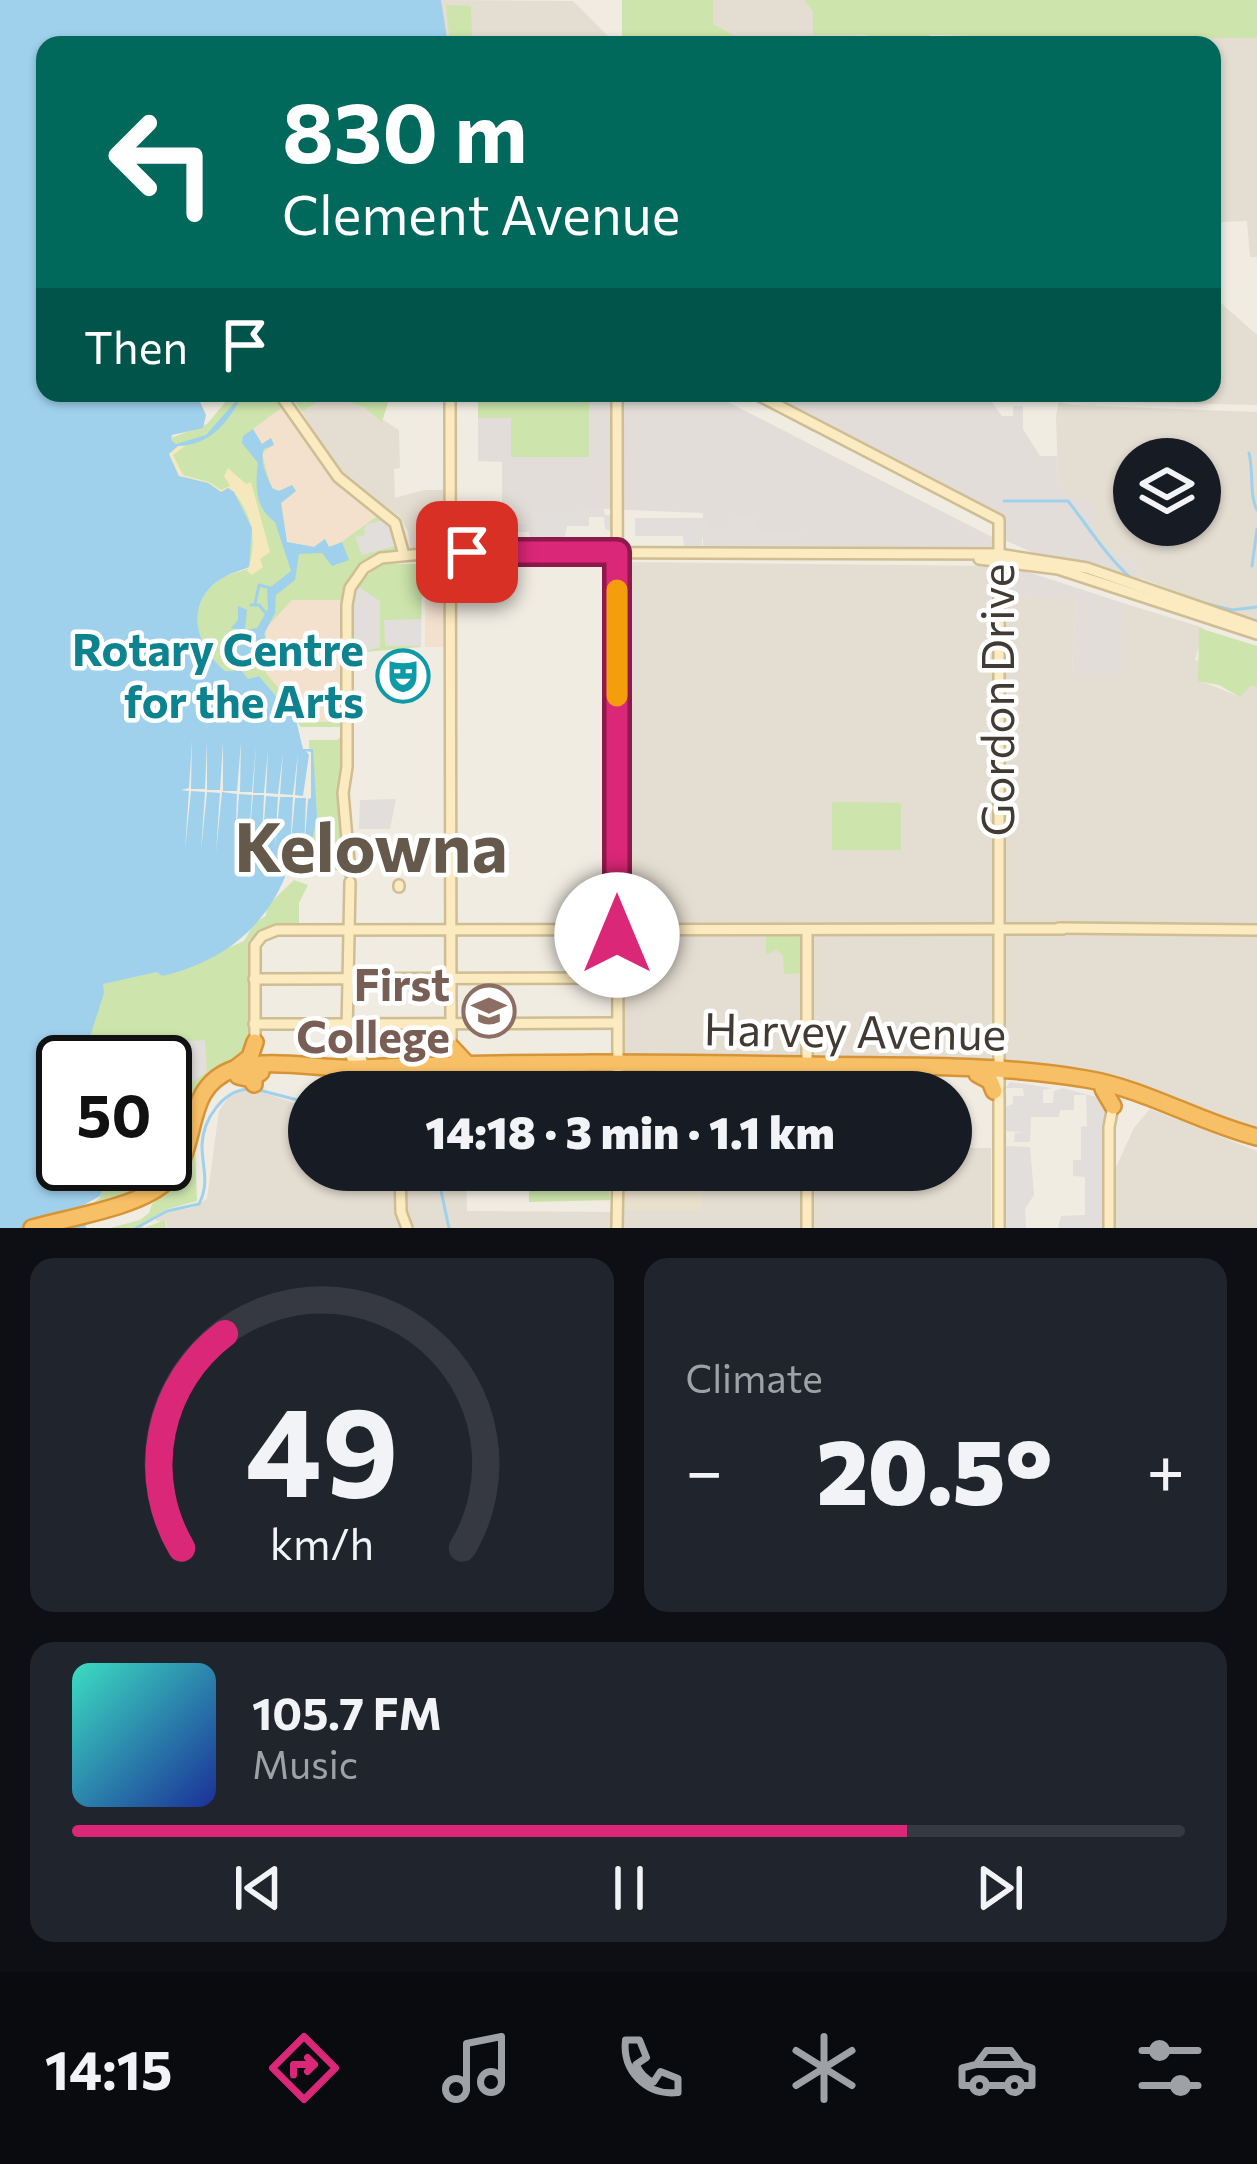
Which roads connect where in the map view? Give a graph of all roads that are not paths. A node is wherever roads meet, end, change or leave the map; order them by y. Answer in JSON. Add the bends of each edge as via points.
{"nodes":[{"id":1,"x":285,"y":402,"type":"edge"},
{"id":2,"x":449,"y":402,"type":"edge"},
{"id":3,"x":617,"y":402,"type":"edge"},
{"id":4,"x":771,"y":402,"type":"edge"},
{"id":5,"x":945,"y":553,"type":"junction"},
{"id":6,"x":404,"y":555,"type":"junction"},
{"id":7,"x":450,"y":555,"type":"junction"},
{"id":8,"x":617,"y":555,"type":"junction"},
{"id":9,"x":463,"y":557,"type":"junction"},
{"id":10,"x":902,"y":558,"type":"junction"},
{"id":11,"x":1002,"y":558,"type":"junction"},
{"id":12,"x":980,"y":559,"type":"junction"},
{"id":13,"x":449,"y":574,"type":"junction"},
{"id":14,"x":998,"y":582,"type":"junction"},
{"id":15,"x":1114,"y":586,"type":"junction"},
{"id":16,"x":1195,"y":604,"type":"junction"},
{"id":17,"x":1257,"y":630,"type":"edge"},
{"id":18,"x":997,"y":929,"type":"junction"},
{"id":19,"x":348,"y":930,"type":"junction"},
{"id":20,"x":451,"y":930,"type":"junction"},
{"id":21,"x":617,"y":930,"type":"junction"},
{"id":22,"x":1257,"y":930,"type":"edge"},
{"id":23,"x":807,"y":931,"type":"junction"},
{"id":24,"x":347,"y":978,"type":"junction"},
{"id":25,"x":451,"y":978,"type":"junction"},
{"id":26,"x":617,"y":978,"type":"junction"},
{"id":27,"x":254,"y":979,"type":"junction"},
{"id":28,"x":616,"y":1023,"type":"junction"},
{"id":29,"x":254,"y":1024,"type":"junction"},
{"id":30,"x":341,"y":1024,"type":"junction"},
{"id":31,"x":451,"y":1024,"type":"junction"},
{"id":32,"x":255,"y":1042,"type":"joint"},
{"id":33,"x":455,"y":1061,"type":"junction"},
{"id":34,"x":615,"y":1067,"type":"junction"},
{"id":35,"x":807,"y":1068,"type":"junction"},
{"id":36,"x":360,"y":1071,"type":"edge"},
{"id":37,"x":360,"y":1071,"type":"edge"},
{"id":38,"x":393,"y":1071,"type":"edge"},
{"id":39,"x":615,"y":1071,"type":"edge"},
{"id":40,"x":993,"y":1072,"type":"junction"},
{"id":41,"x":248,"y":1073,"type":"junction"},
{"id":42,"x":288,"y":1074,"type":"edge"},
{"id":43,"x":1019,"y":1074,"type":"junction"},
{"id":44,"x":1118,"y":1094,"type":"junction"},
{"id":45,"x":1257,"y":1140,"type":"edge"},
{"id":46,"x":400,"y":1191,"type":"edge"},
{"id":47,"x":616,"y":1191,"type":"edge"},
{"id":48,"x":807,"y":1191,"type":"edge"},
{"id":49,"x":87,"y":1215,"type":"junction"},
{"id":50,"x":32,"y":1228,"type":"edge"},
{"id":51,"x":50,"y":1228,"type":"edge"},
{"id":52,"x":407,"y":1228,"type":"edge"},
{"id":53,"x":617,"y":1228,"type":"edge"},
{"id":54,"x":807,"y":1228,"type":"edge"},
{"id":55,"x":997,"y":1228,"type":"edge"},
{"id":56,"x":1109,"y":1228,"type":"edge"}],
"edges":[{"from":1,"to":6,"type":"main road","via":[[338,477],[395,523]]},
{"from":2,"to":7,"type":"main road"},
{"from":3,"to":8,"type":"main road"},
{"from":4,"to":11,"type":"main road","name":"Gordon Drive","via":[[999,520]]},
{"from":5,"to":8,"type":"main road"},
{"from":5,"to":10,"type":"main road"},
{"from":5,"to":11,"type":"main road"},
{"from":6,"to":7,"type":"main road"},
{"from":6,"to":19,"type":"main road","via":[[369,564],[348,594]]},
{"from":7,"to":8,"type":"main road"},
{"from":7,"to":9,"type":"main road"},
{"from":7,"to":13,"type":"main road"},
{"from":8,"to":9,"type":"main road"},
{"from":8,"to":10,"type":"main road"},
{"from":8,"to":21,"type":"main road"},
{"from":9,"to":13,"type":"main road"},
{"from":10,"to":12,"type":"main road"},
{"from":11,"to":12,"type":"main road"},
{"from":11,"to":14,"type":"main road","name":"Gordon Drive"},
{"from":11,"to":15,"type":"main road"},
{"from":11,"to":16,"type":"main road","via":[[1087,568]]},
{"from":12,"to":14,"type":"main road"},
{"from":13,"to":20,"type":"main road"},
{"from":14,"to":18,"type":"main road","name":"Gordon Drive"},
{"from":15,"to":16,"type":"main road"},
{"from":15,"to":17,"type":"main road"},
{"from":16,"to":17,"type":"main road"},
{"from":18,"to":22,"type":"main road"},
{"from":18,"to":23,"type":"main road"},
{"from":18,"to":40,"type":"main road","name":"Gordon Drive"},
{"from":19,"to":20,"type":"main road"},
{"from":19,"to":24,"type":"main road"},
{"from":19,"to":27,"type":"main road","via":[[277,930],[259,938]]},
{"from":20,"to":21,"type":"main road"},
{"from":20,"to":25,"type":"main road"},
{"from":21,"to":23,"type":"main road"},
{"from":21,"to":26,"type":"main road"},
{"from":23,"to":35,"type":"main road"},
{"from":24,"to":25,"type":"main road"},
{"from":24,"to":27,"type":"main road"},
{"from":24,"to":30,"type":"main road"},
{"from":25,"to":26,"type":"main road"},
{"from":25,"to":31,"type":"main road"},
{"from":26,"to":28,"type":"main road"},
{"from":27,"to":29,"type":"main road"},
{"from":28,"to":31,"type":"main road"},
{"from":28,"to":34,"type":"main road"},
{"from":29,"to":30,"type":"main road"},
{"from":29,"to":32,"type":"main road"},
{"from":30,"to":31,"type":"main road"},
{"from":30,"to":36,"type":"main road"},
{"from":30,"to":37,"type":"main road"},
{"from":31,"to":33,"type":"main road"},
{"from":32,"to":41,"type":"highway"},
{"from":33,"to":34,"type":"highway","name":"Harvey Avenue"},
{"from":33,"to":38,"type":"highway","name":"Harvey Avenue"},
{"from":34,"to":35,"type":"highway","name":"Harvey Avenue"},
{"from":34,"to":39,"type":"main road"},
{"from":35,"to":40,"type":"highway","name":"Harvey Avenue"},
{"from":40,"to":43,"type":"highway","via":[[1008,1080]]},
{"from":40,"to":43,"type":"highway","via":[[1004,1064]]},
{"from":40,"to":55,"type":"main road","name":"Gordon Drive"},
{"from":41,"to":42,"type":"highway","name":"Harvey Avenue"},
{"from":41,"to":49,"type":"highway","via":[[206,1103],[171,1184]]},
{"from":43,"to":44,"type":"highway","name":"Harvey Avenue","via":[[1088,1079]]},
{"from":44,"to":45,"type":"highway","name":"Harvey Avenue"},
{"from":44,"to":56,"type":"main road"},
{"from":46,"to":52,"type":"main road"},
{"from":47,"to":53,"type":"main road"},
{"from":48,"to":54,"type":"main road"},
{"from":49,"to":50,"type":"highway"},
{"from":49,"to":51,"type":"highway"}]}
